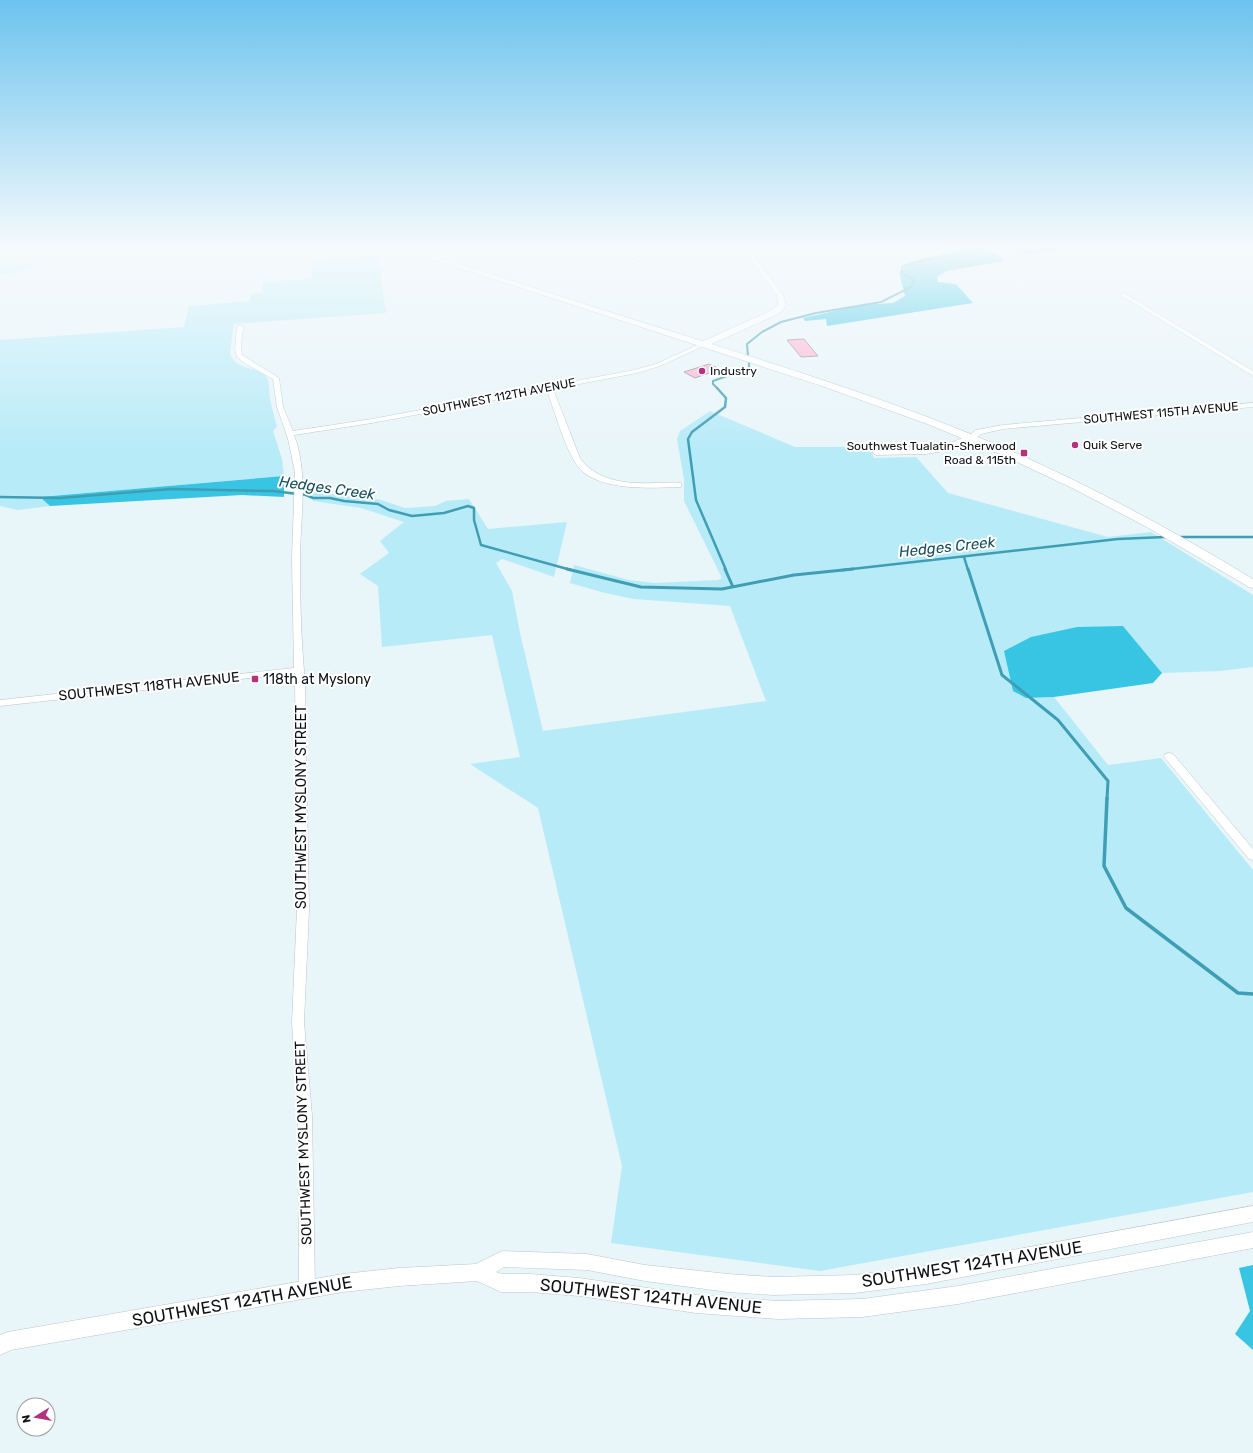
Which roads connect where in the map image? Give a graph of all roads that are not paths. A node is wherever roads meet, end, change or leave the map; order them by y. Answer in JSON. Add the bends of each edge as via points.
{"nodes":[{"id":1,"x":609,"y":314,"type":"edge"},
{"id":2,"x":771,"y":314,"type":"edge"},
{"id":3,"x":1155,"y":314,"type":"edge"},
{"id":4,"x":240,"y":327,"type":"dead end"},
{"id":5,"x":704,"y":344,"type":"junction"},
{"id":6,"x":1253,"y":374,"type":"edge"},
{"id":7,"x":549,"y":388,"type":"junction"},
{"id":8,"x":1253,"y":405,"type":"edge"},
{"id":9,"x":290,"y":434,"type":"junction"},
{"id":10,"x":971,"y":438,"type":"junction"},
{"id":11,"x":876,"y":453,"type":"dead end"},
{"id":12,"x":678,"y":485,"type":"dead end"},
{"id":13,"x":1253,"y":584,"type":"edge"},
{"id":14,"x":299,"y":670,"type":"junction"},
{"id":15,"x":0,"y":703,"type":"edge"},
{"id":16,"x":1169,"y":756,"type":"dead end"},
{"id":17,"x":1253,"y":856,"type":"edge"},
{"id":18,"x":1253,"y":1214,"type":"edge"},
{"id":19,"x":1253,"y":1240,"type":"edge"},
{"id":20,"x":478,"y":1272,"type":"junction"},
{"id":21,"x":307,"y":1289,"type":"junction"},
{"id":22,"x":3,"y":1341,"type":"edge"}],
"edges":[{"from":1,"to":5,"type":"highway"},
{"from":2,"to":5,"type":"main road"},
{"from":3,"to":6,"type":"street"},
{"from":4,"to":9,"type":"street","name":"SOUTHWEST MYSLONY STREET","via":[[238,354],[241,359],[270,372],[276,378],[280,407]]},
{"from":5,"to":7,"type":"street","name":"SOUTHWEST 112TH AVENUE","via":[[647,369]]},
{"from":5,"to":10,"type":"highway","via":[[866,398]]},
{"from":7,"to":9,"type":"street","name":"SOUTHWEST 112TH AVENUE"},
{"from":7,"to":12,"type":"street","via":[[578,462],[588,471],[606,480],[644,486]]},
{"from":8,"to":10,"type":"street","name":"SOUTHWEST 115TH AVENUE","via":[[1070,421]]},
{"from":9,"to":14,"type":"street","name":"SOUTHWEST MYSLONY STREET","via":[[299,472],[296,559]]},
{"from":10,"to":11,"type":"street","name":"SOUTHWEST 115TH AVENUE","via":[[933,451]]},
{"from":10,"to":13,"type":"highway","via":[[1116,506]]},
{"from":14,"to":15,"type":"street","name":"SOUTHWEST 118TH AVENUE"},
{"from":14,"to":21,"type":"street","name":"SOUTHWEST MYSLONY STREET","via":[[303,909],[298,1022],[305,1116]]},
{"from":16,"to":17,"type":"street"},
{"from":18,"to":20,"type":"main road","name":"SOUTHWEST 124TH AVENUE","via":[[926,1275],[855,1284],[786,1286],[728,1283],[645,1273],[587,1262],[502,1259]]},
{"from":19,"to":20,"type":"main road","name":"SOUTHWEST 124TH AVENUE","via":[[958,1295],[862,1308],[819,1310],[696,1304],[579,1287],[501,1282]]},
{"from":20,"to":21,"type":"main road","name":"SOUTHWEST 124TH AVENUE","via":[[398,1277]]},
{"from":21,"to":22,"type":"main road","name":"SOUTHWEST 124TH AVENUE"}]}
